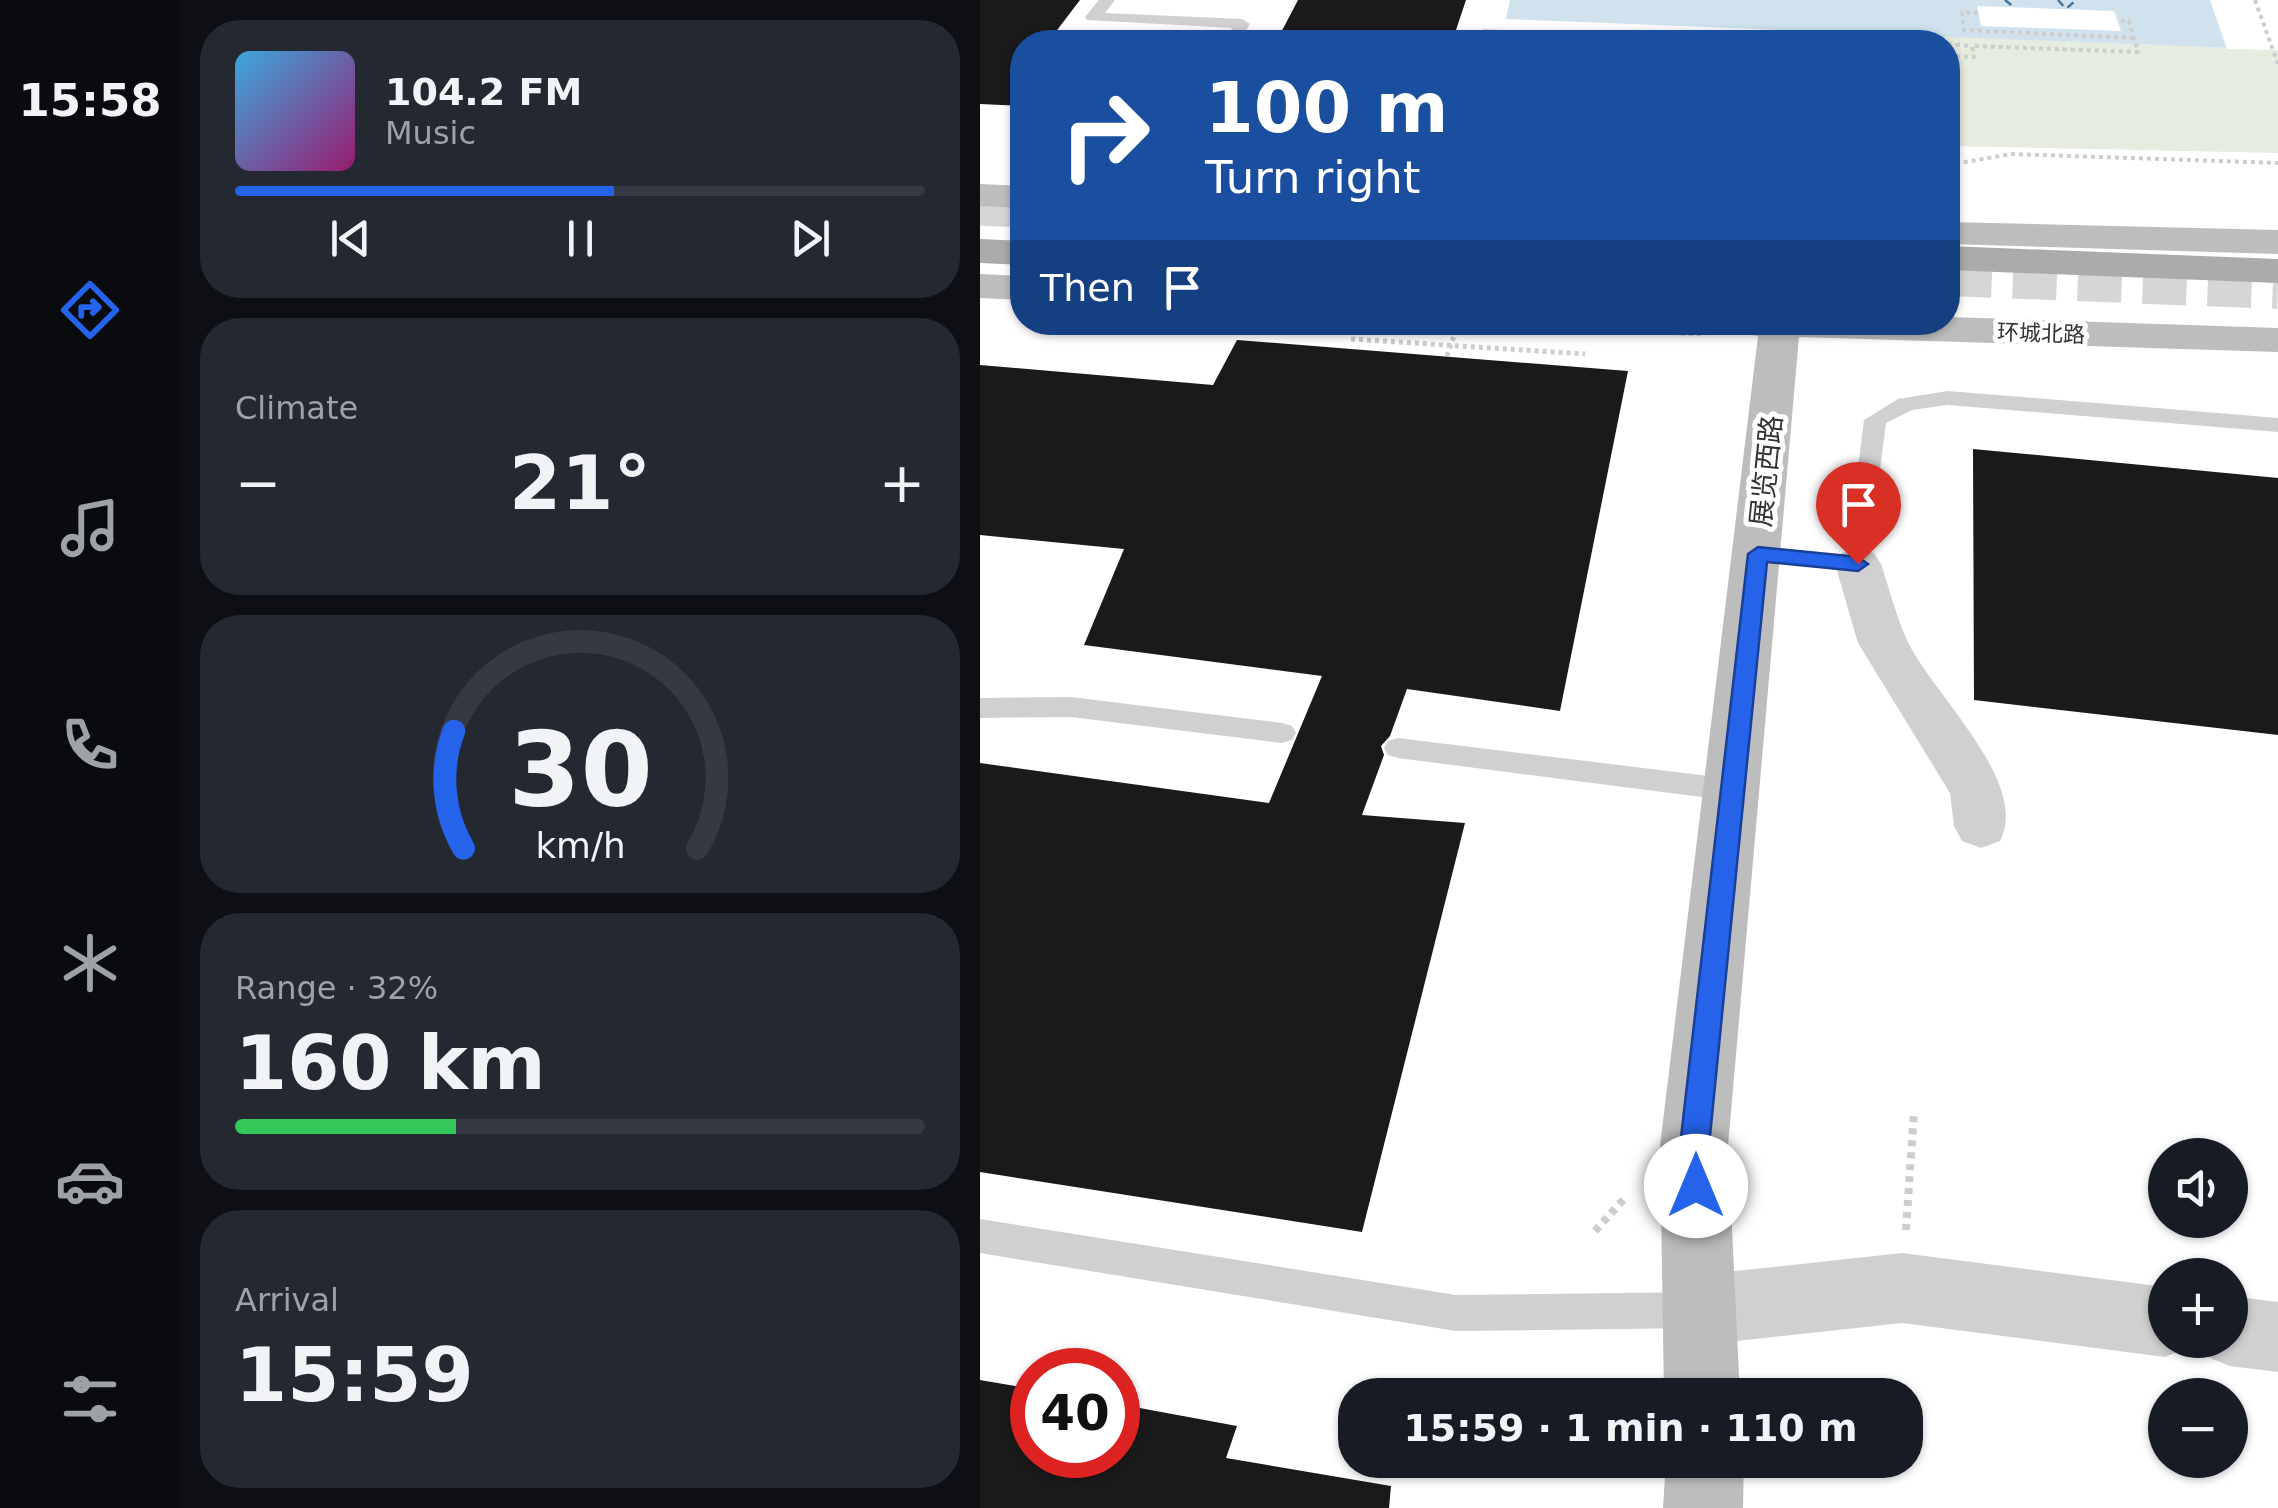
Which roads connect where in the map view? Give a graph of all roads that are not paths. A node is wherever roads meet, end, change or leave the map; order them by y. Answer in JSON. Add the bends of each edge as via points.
{"nodes":[{"id":1,"x":1106,"y":0,"type":"edge"},
{"id":2,"x":1239,"y":30,"type":"edge"},
{"id":3,"x":980,"y":194,"type":"edge"},
{"id":4,"x":1010,"y":196,"type":"edge"},
{"id":5,"x":980,"y":214,"type":"edge"},
{"id":6,"x":1010,"y":215,"type":"edge"},
{"id":7,"x":1960,"y":233,"type":"edge"},
{"id":8,"x":2278,"y":242,"type":"edge"},
{"id":9,"x":980,"y":251,"type":"edge"},
{"id":10,"x":1010,"y":252,"type":"edge"},
{"id":11,"x":1960,"y":258,"type":"edge"},
{"id":12,"x":2278,"y":271,"type":"edge"},
{"id":13,"x":980,"y":286,"type":"edge"},
{"id":14,"x":1010,"y":287,"type":"edge"},
{"id":15,"x":1960,"y":295,"type":"edge"},
{"id":16,"x":2278,"y":307,"type":"edge"},
{"id":17,"x":1960,"y":330,"type":"edge"},
{"id":18,"x":1762,"y":335,"type":"edge"},
{"id":19,"x":2278,"y":340,"type":"edge"},
{"id":20,"x":2278,"y":425,"type":"edge"},
{"id":21,"x":1758,"y":554,"type":"junction"},
{"id":22,"x":1858,"y":564,"type":"junction"},
{"id":23,"x":980,"y":708,"type":"edge"},
{"id":24,"x":1282,"y":733,"type":"dead end"},
{"id":25,"x":1398,"y":748,"type":"dead end"},
{"id":26,"x":1732,"y":790,"type":"junction"},
{"id":27,"x":1981,"y":826,"type":"dead end"},
{"id":28,"x":980,"y":1236,"type":"edge"},
{"id":29,"x":1700,"y":1310,"type":"junction"},
{"id":30,"x":2148,"y":1320,"type":"edge"},
{"id":31,"x":2248,"y":1333,"type":"edge"},
{"id":32,"x":2278,"y":1337,"type":"edge"},
{"id":33,"x":1702,"y":1378,"type":"edge"},
{"id":34,"x":1704,"y":1478,"type":"edge"},
{"id":35,"x":1703,"y":1508,"type":"edge"}],
"edges":[{"from":1,"to":2,"type":"lane","via":[[1093,17],[1242,24]]},
{"from":3,"to":4,"type":"street"},
{"from":5,"to":6,"type":"main road"},
{"from":7,"to":8,"type":"street"},
{"from":9,"to":10,"type":"main road"},
{"from":11,"to":12,"type":"main road"},
{"from":13,"to":14,"type":"street"},
{"from":15,"to":16,"type":"main road","name":"环城北路"},
{"from":17,"to":19,"type":"street","name":"环城北路"},
{"from":18,"to":21,"type":"street","name":"展览西路"},
{"from":20,"to":22,"type":"lane","via":[[1948,398],[1906,404],[1874,420]]},
{"from":21,"to":22,"type":"lane"},
{"from":21,"to":26,"type":"street","name":"展览西路"},
{"from":22,"to":27,"type":"street","via":[[1883,643],[1977,791]]},
{"from":23,"to":24,"type":"lane","via":[[1071,707]]},
{"from":25,"to":26,"type":"lane"},
{"from":26,"to":29,"type":"street","name":"展览西路","via":[[1694,1146]]},
{"from":28,"to":29,"type":"lane","via":[[1456,1313]]},
{"from":29,"to":30,"type":"street","via":[[1902,1288]]},
{"from":29,"to":33,"type":"street","name":"展览西路"},
{"from":31,"to":32,"type":"street"},
{"from":34,"to":35,"type":"street"}]}
